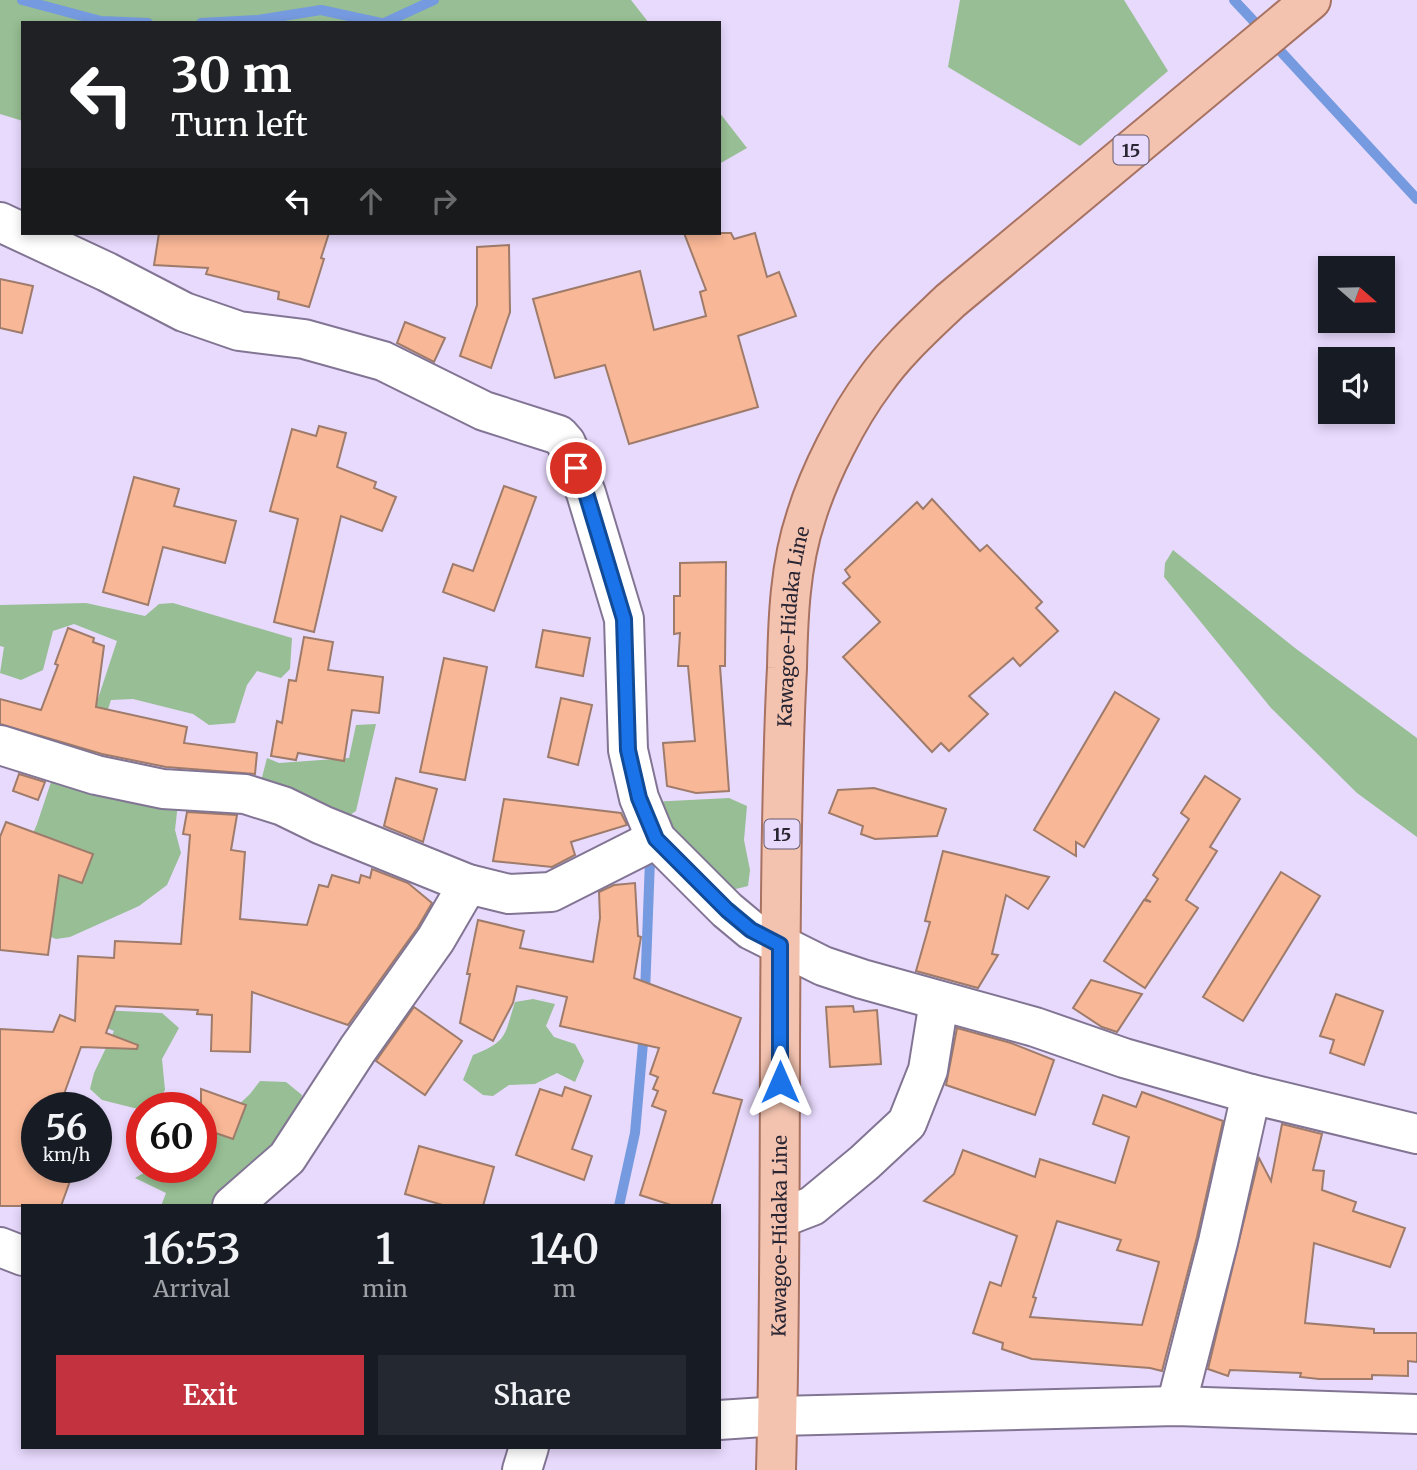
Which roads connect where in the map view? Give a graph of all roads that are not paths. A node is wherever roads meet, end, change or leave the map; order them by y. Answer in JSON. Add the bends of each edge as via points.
{"nodes":[{"id":1,"x":1311,"y":0,"type":"edge"},
{"id":2,"x":0,"y":222,"type":"edge"},
{"id":3,"x":21,"y":232,"type":"edge"},
{"id":4,"x":28,"y":235,"type":"edge"},
{"id":5,"x":0,"y":746,"type":"edge"},
{"id":6,"x":656,"y":839,"type":"junction"},
{"id":7,"x":468,"y":884,"type":"junction"},
{"id":8,"x":780,"y":945,"type":"junction"},
{"id":9,"x":939,"y":1001,"type":"junction"},
{"id":10,"x":1251,"y":1094,"type":"junction"},
{"id":11,"x":1417,"y":1133,"type":"edge"},
{"id":12,"x":234,"y":1204,"type":"edge"},
{"id":13,"x":781,"y":1218,"type":"junction"},
{"id":14,"x":0,"y":1247,"type":"edge"},
{"id":15,"x":21,"y":1255,"type":"edge"},
{"id":16,"x":1177,"y":1406,"type":"junction"},
{"id":17,"x":1415,"y":1409,"type":"edge"},
{"id":18,"x":778,"y":1416,"type":"junction"},
{"id":19,"x":721,"y":1420,"type":"edge"},
{"id":20,"x":528,"y":1449,"type":"edge"},
{"id":21,"x":522,"y":1470,"type":"edge"},
{"id":22,"x":776,"y":1470,"type":"edge"}],
"edges":[{"from":1,"to":8,"type":"main road","name":"Kawagoe-Hidaka Line","number":"15","via":[[950,301],[874,380],[848,424],[806,517],[795,565],[788,626]]},
{"from":2,"to":3,"type":"street"},
{"from":4,"to":6,"type":"street","via":[[184,312],[239,331],[303,339],[383,361],[484,411],[559,435],[586,493],[624,619],[628,750],[639,798]]},
{"from":5,"to":7,"type":"street","via":[[96,775],[163,789],[245,794]]},
{"from":6,"to":7,"type":"street","via":[[551,892],[509,894]]},
{"from":6,"to":8,"type":"street","via":[[743,923]]},
{"from":7,"to":12,"type":"street","via":[[436,939],[286,1158]]},
{"from":8,"to":9,"type":"street","via":[[823,966]]},
{"from":8,"to":13,"type":"main road","name":"Kawagoe-Hidaka Line","number":"15"},
{"from":9,"to":10,"type":"street"},
{"from":9,"to":13,"type":"street","via":[[928,1070],[907,1123],[812,1206]]},
{"from":10,"to":11,"type":"street"},
{"from":10,"to":16,"type":"street"},
{"from":13,"to":18,"type":"main road","name":"Kawagoe-Hidaka Line","number":"15"},
{"from":14,"to":15,"type":"street"},
{"from":16,"to":17,"type":"street"},
{"from":16,"to":18,"type":"street"},
{"from":18,"to":19,"type":"street"},
{"from":18,"to":22,"type":"main road","name":"Kawagoe-Hidaka Line","number":"15"},
{"from":20,"to":21,"type":"street"}]}
